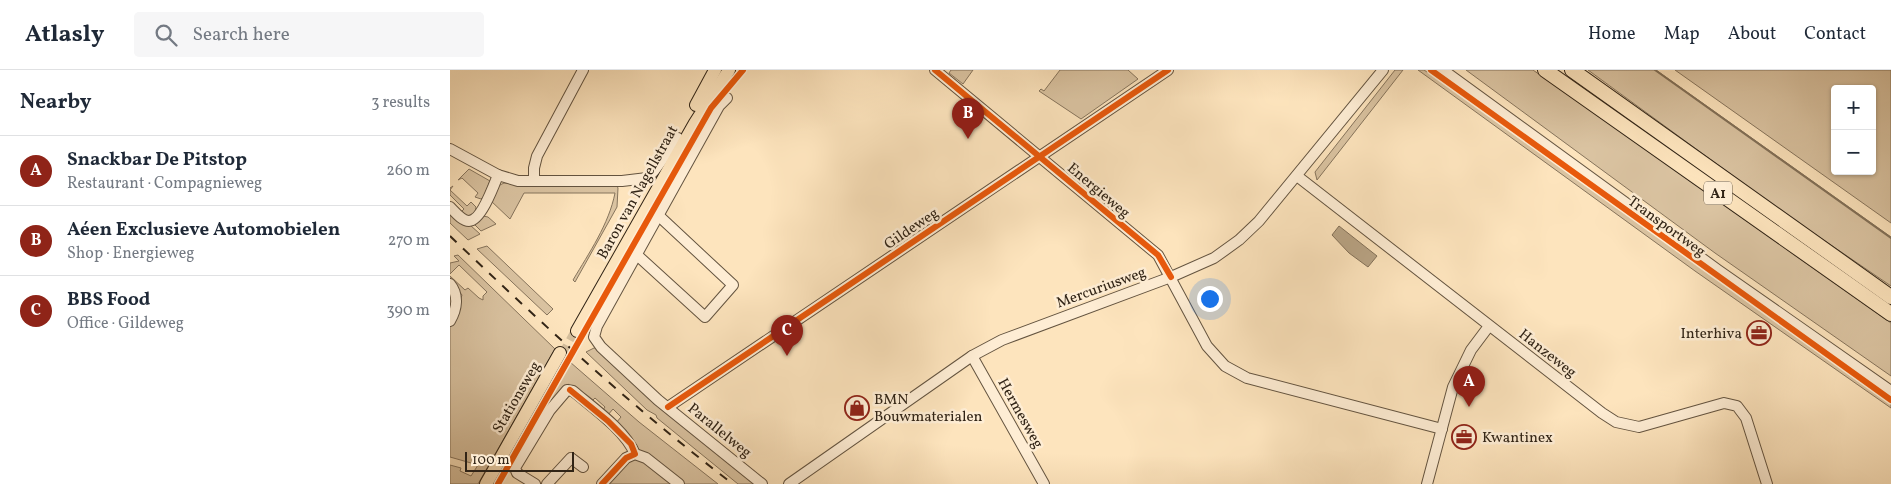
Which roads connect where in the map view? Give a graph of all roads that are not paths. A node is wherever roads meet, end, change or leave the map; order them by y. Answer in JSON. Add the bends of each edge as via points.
{"nodes":[{"id":1,"x":583,"y":70,"type":"edge"},
{"id":2,"x":715,"y":70,"type":"edge"},
{"id":3,"x":728,"y":70,"type":"edge"},
{"id":4,"x":935,"y":70,"type":"edge"},
{"id":5,"x":1168,"y":70,"type":"edge"},
{"id":6,"x":1383,"y":70,"type":"edge"},
{"id":7,"x":1442,"y":70,"type":"edge"},
{"id":8,"x":1452,"y":70,"type":"edge"},
{"id":9,"x":1545,"y":70,"type":"edge"},
{"id":10,"x":1572,"y":70,"type":"edge"},
{"id":11,"x":727,"y":98,"type":"dead end"},
{"id":12,"x":678,"y":138,"type":"junction"},
{"id":13,"x":450,"y":149,"type":"edge"},
{"id":14,"x":1039,"y":156,"type":"junction"},
{"id":15,"x":498,"y":175,"type":"junction"},
{"id":16,"x":1296,"y":176,"type":"junction"},
{"id":17,"x":534,"y":181,"type":"junction"},
{"id":18,"x":450,"y":207,"type":"edge"},
{"id":19,"x":659,"y":216,"type":"junction"},
{"id":20,"x":637,"y":255,"type":"junction"},
{"id":21,"x":1170,"y":277,"type":"junction"},
{"id":22,"x":450,"y":284,"type":"edge"},
{"id":23,"x":1891,"y":297,"type":"edge"},
{"id":24,"x":1891,"y":314,"type":"edge"},
{"id":25,"x":450,"y":321,"type":"edge"},
{"id":26,"x":1489,"y":326,"type":"junction"},
{"id":27,"x":972,"y":356,"type":"junction"},
{"id":28,"x":1891,"y":386,"type":"edge"},
{"id":29,"x":1891,"y":392,"type":"edge"},
{"id":30,"x":668,"y":407,"type":"junction"},
{"id":31,"x":1442,"y":429,"type":"junction"},
{"id":32,"x":635,"y":454,"type":"junction"},
{"id":33,"x":583,"y":467,"type":"dead end"},
{"id":34,"x":486,"y":484,"type":"edge"},
{"id":35,"x":492,"y":484,"type":"edge"},
{"id":36,"x":535,"y":484,"type":"edge"},
{"id":37,"x":547,"y":484,"type":"edge"},
{"id":38,"x":602,"y":484,"type":"edge"},
{"id":39,"x":679,"y":484,"type":"edge"},
{"id":40,"x":762,"y":484,"type":"edge"},
{"id":41,"x":789,"y":484,"type":"edge"},
{"id":42,"x":1044,"y":484,"type":"edge"},
{"id":43,"x":1427,"y":484,"type":"edge"},
{"id":44,"x":1767,"y":484,"type":"edge"}],
"edges":[{"from":1,"to":17,"type":"street","via":[[537,156]]},
{"from":2,"to":12,"type":"main road","name":"Baron van Nagellstraat"},
{"from":3,"to":12,"type":"main road","name":"Baron van Nagellstraat","via":[[576,330]]},
{"from":4,"to":14,"type":"street","name":"Energieweg"},
{"from":5,"to":14,"type":"street","name":"Gildeweg"},
{"from":6,"to":16,"type":"street","name":"Mercuriusweg"},
{"from":7,"to":29,"type":"street","name":"Transportweg"},
{"from":8,"to":28,"type":"street","name":"Transportweg"},
{"from":9,"to":24,"type":"highway","number":"A1"},
{"from":10,"to":23,"type":"highway","number":"A1"},
{"from":11,"to":19,"type":"street"},
{"from":12,"to":17,"type":"street","name":"Baron van Nagellstraat","via":[[646,178]]},
{"from":13,"to":15,"type":"street"},
{"from":14,"to":21,"type":"street","name":"Energieweg","via":[[1158,255]]},
{"from":14,"to":30,"type":"street","name":"Gildeweg"},
{"from":15,"to":17,"type":"street","via":[[518,182]]},
{"from":15,"to":18,"type":"street","via":[[474,219],[463,219]]},
{"from":16,"to":21,"type":"street","name":"Mercuriusweg","via":[[1239,240],[1214,258]]},
{"from":16,"to":26,"type":"street","name":"Hanzeweg"},
{"from":19,"to":20,"type":"street"},
{"from":19,"to":20,"type":"street","via":[[734,285],[704,317]]},
{"from":20,"to":30,"type":"street","name":"Parallelweg","via":[[594,337],[608,354]]},
{"from":21,"to":27,"type":"street","name":"Mercuriusweg","via":[[1002,340]]},
{"from":21,"to":31,"type":"street","name":"Energieweg","via":[[1208,346],[1235,372],[1247,378]]},
{"from":22,"to":25,"type":"street","via":[[456,296]]},
{"from":26,"to":31,"type":"street","via":[[1459,371]]},
{"from":26,"to":44,"type":"street","name":"Hanzeweg","via":[[1616,422],[1639,427],[1724,403],[1737,406],[1746,418]]},
{"from":27,"to":41,"type":"street","name":"Mercuriusweg"},
{"from":27,"to":42,"type":"street","name":"Hermesweg"},
{"from":30,"to":40,"type":"street","name":"Parallelweg"},
{"from":31,"to":43,"type":"street"},
{"from":32,"to":36,"type":"street","via":[[631,444],[608,421],[567,390],[550,410],[516,468],[517,473]]},
{"from":32,"to":38,"type":"street","via":[[626,458]]},
{"from":32,"to":39,"type":"street","via":[[646,458]]},
{"from":33,"to":37,"type":"street","via":[[571,458]]},
{"from":34,"to":35,"type":"main road","name":"Stationsweg","via":[[562,355]]}]}
